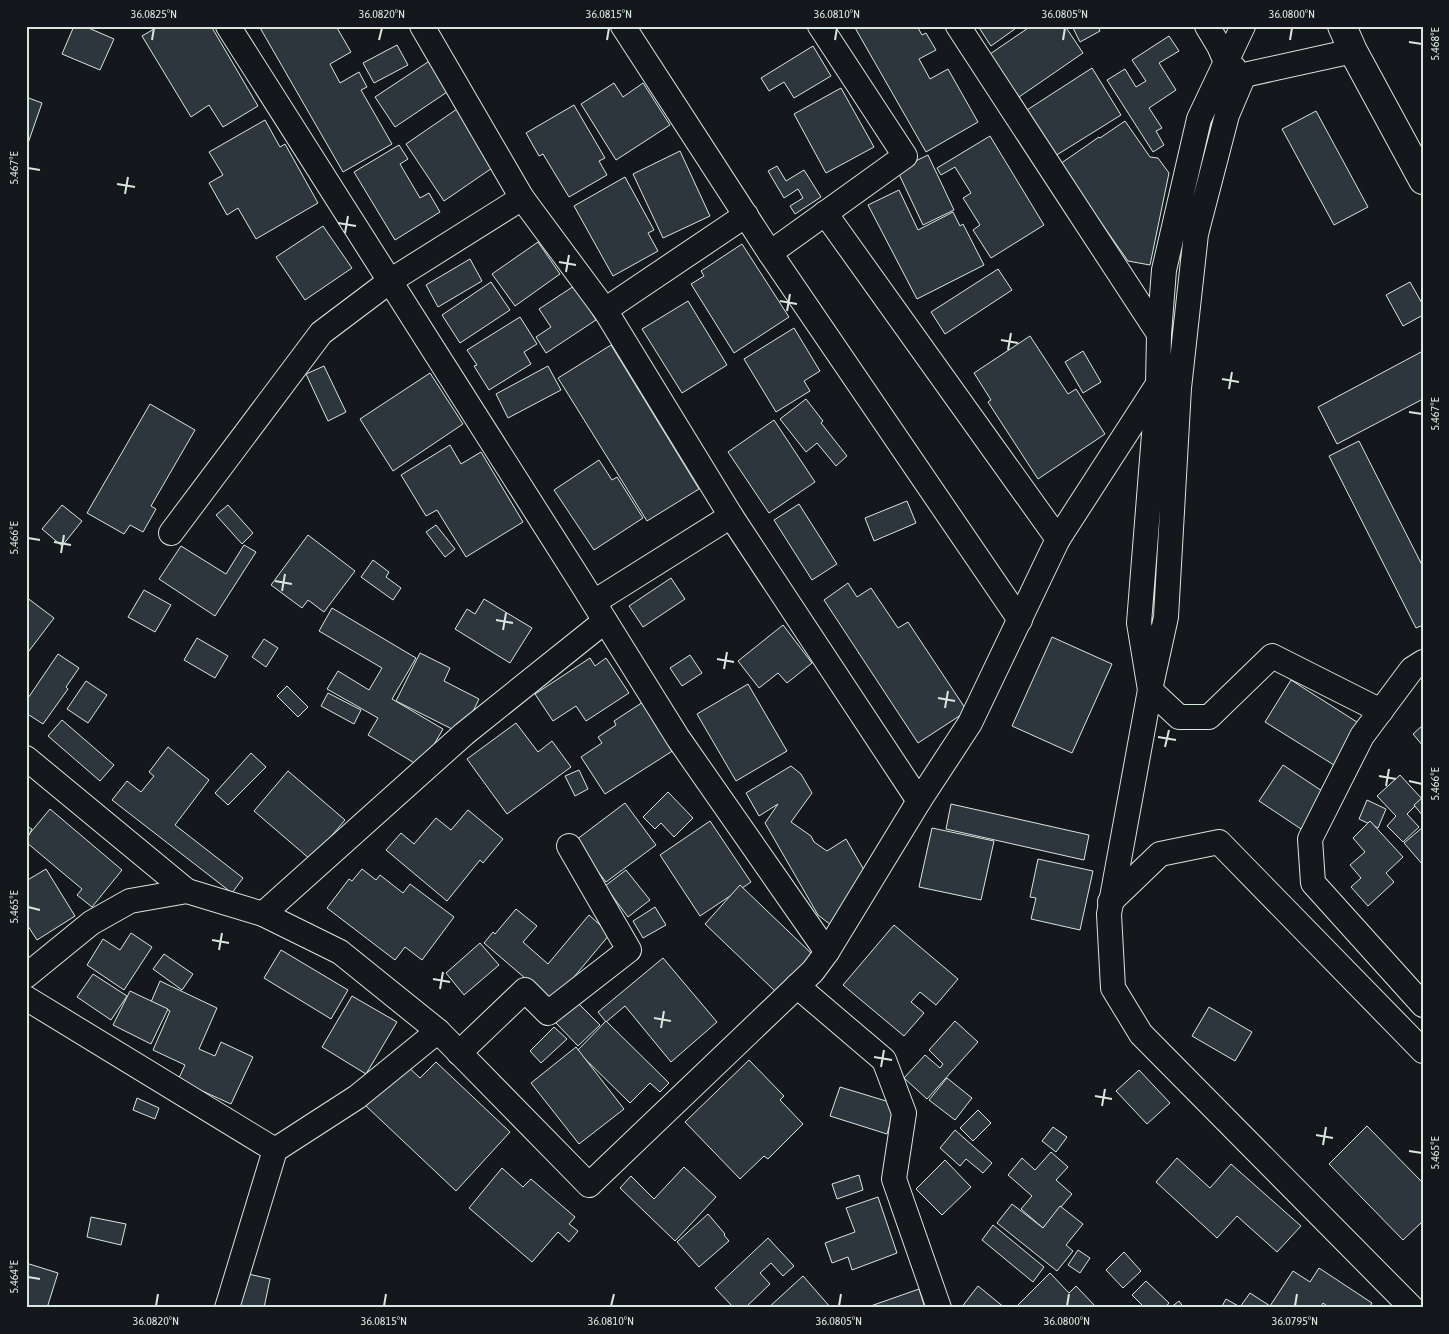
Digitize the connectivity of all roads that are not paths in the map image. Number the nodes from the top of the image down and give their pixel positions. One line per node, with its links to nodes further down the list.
1 (228, 26): 16 (street)
2 (422, 26): 12 (street)
3 (622, 26): 14 (street)
4 (820, 26): 13 (street)
5 (958, 26): 18 (street)
6 (1207, 26): 10 (street)
7 (1243, 26): 10 (street)
8 (1342, 26): 9 (main road)
9 (1353, 51): 10 (street); 11 (main road)
10 (1235, 68): 18 (street); 26 (street)
11 (1423, 180)
12 (522, 198): 16 (street); 17 (street)
13 (825, 213): 15 (street); 22 (street)
14 (746, 215): 15 (street); 17 (street)
15 (770, 253): 24 (street)
16 (390, 281): 21 (street); 23 (street)
17 (604, 310): 20 (street)
18 (1159, 334): 19 (street)
19 (1158, 384): 22 (street); 26 (street)
20 (731, 516): 23 (street); 29 (street)
21 (171, 533)
22 (1058, 539): 24 (street)
23 (599, 612): 33 (street); 34 (street)
24 (1020, 620): 29 (street)
25 (1423, 662): 27 (street)
26 (1150, 690): 27 (street); 32 (street)
27 (1381, 711): 38 (street)
28 (26, 758): 31 (street)
29 (919, 801): 34 (street)
30 (569, 846): 41 (street)
31 (187, 892): 33 (street); 35 (street)
32 (1110, 902): 40 (street); 45 (street)
33 (263, 914): 39 (street)
34 (827, 952): 36 (street)
35 (26, 976)
36 (797, 986): 41 (street); 44 (street)
37 (26, 998): 42 (street)
38 (1423, 1005)
39 (438, 1031): 41 (street); 42 (street)
40 (1423, 1051)
41 (460, 1053)
42 (275, 1150): 43 (street)
43 (227, 1308)
44 (939, 1308)
45 (1412, 1308)

